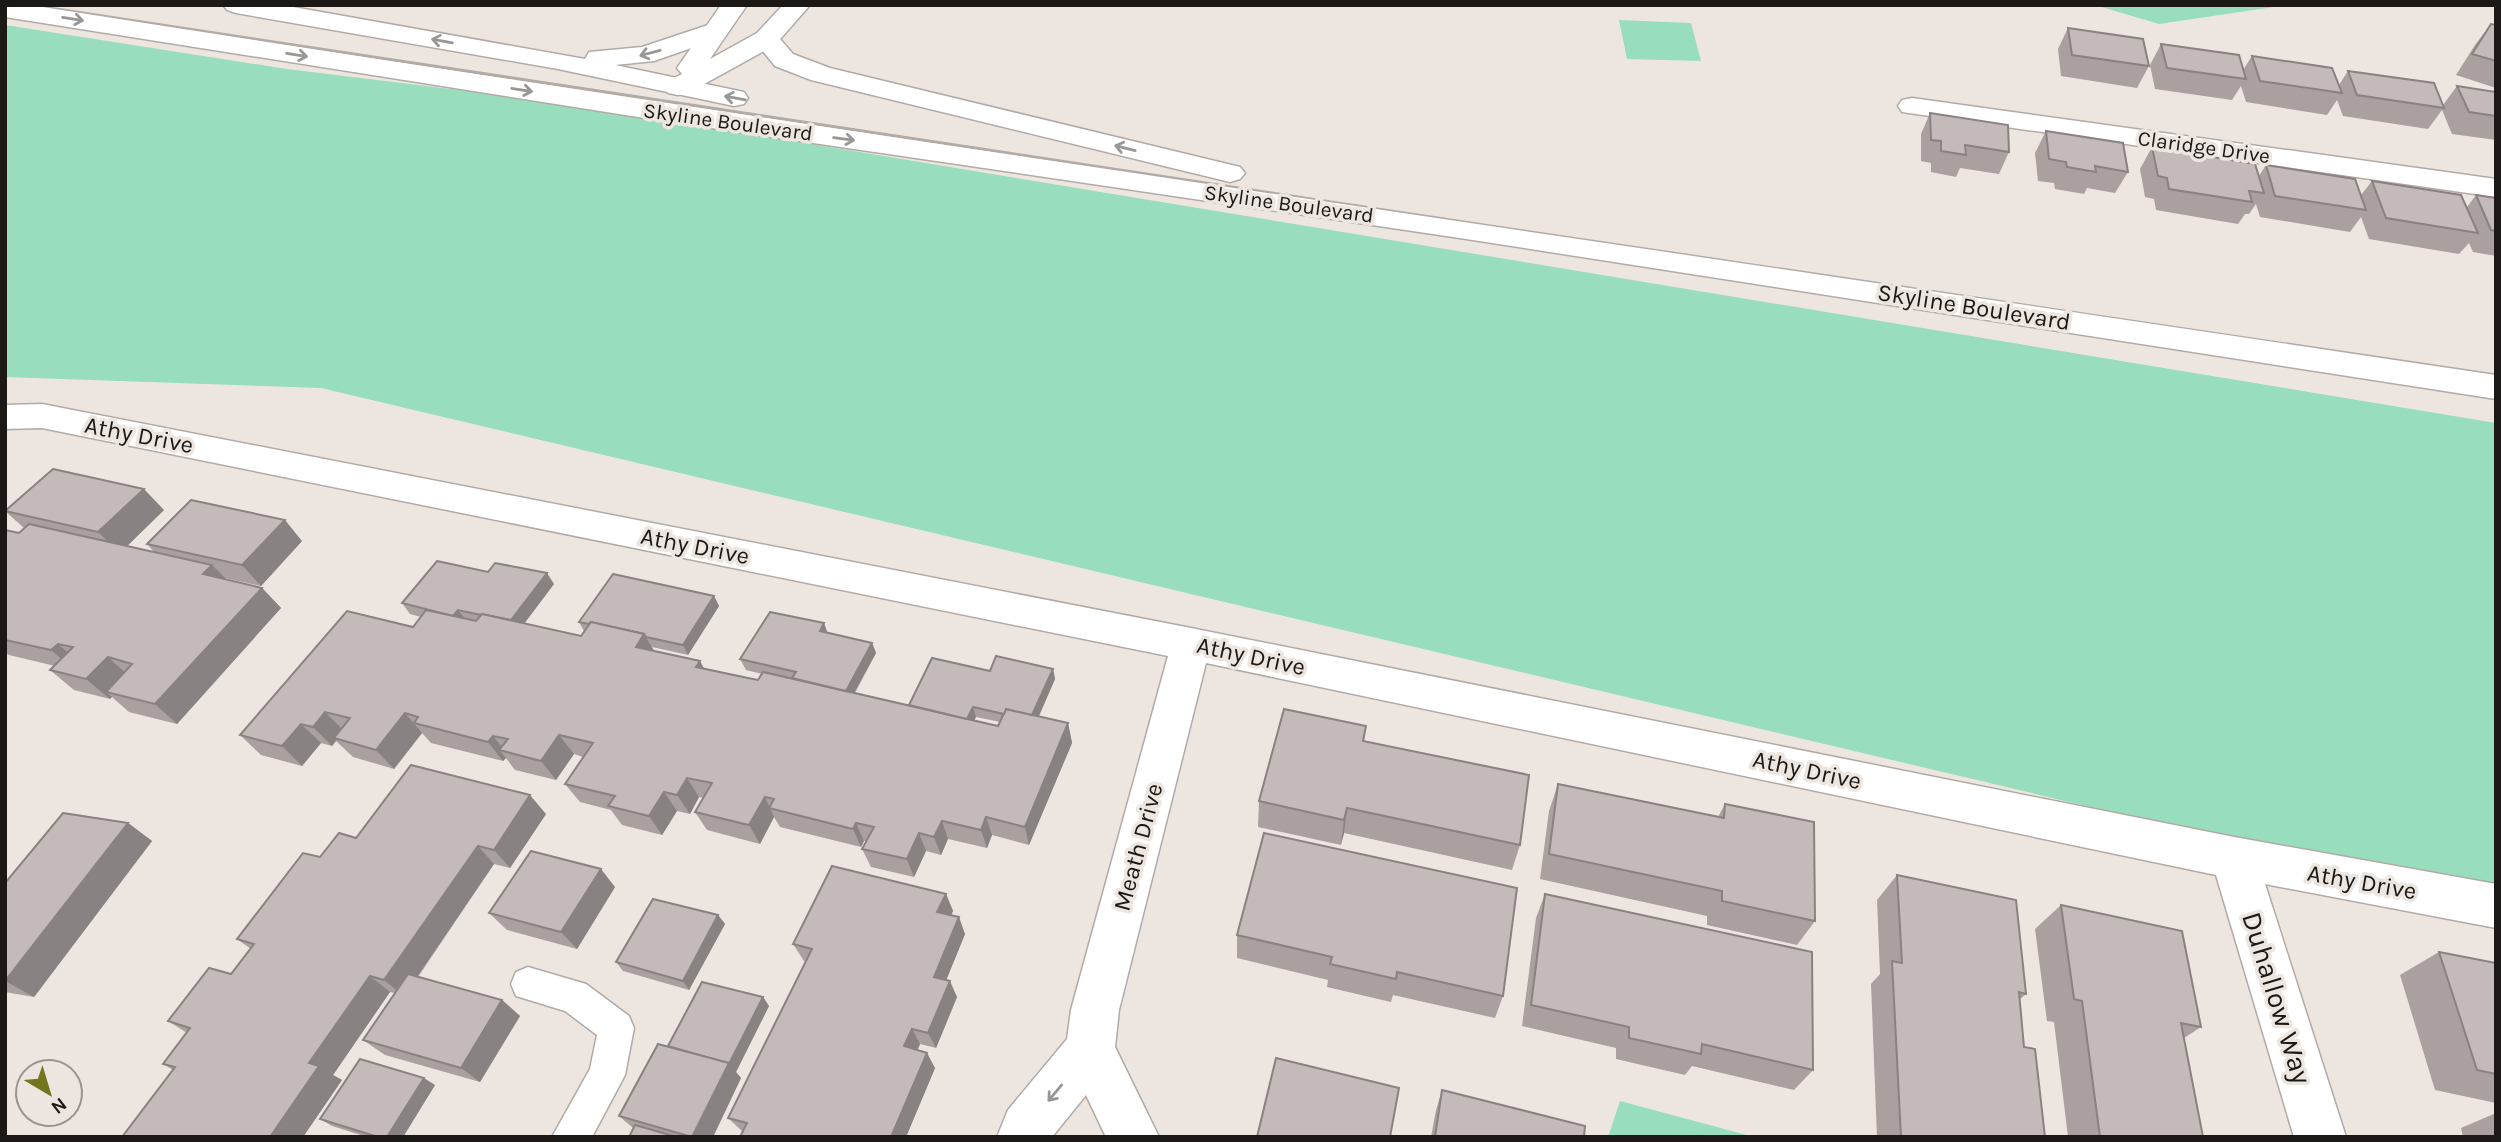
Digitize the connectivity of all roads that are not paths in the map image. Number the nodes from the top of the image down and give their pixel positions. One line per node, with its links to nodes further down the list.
1 (236, 5): 7 (main road, Skyline Boulevard, one-way to 1)
2 (734, 5): 5 (main road)
3 (797, 5): 6 (main road)
4 (5, 9): 10 (main road, Skyline Boulevard, one-way to 10)
5 (715, 31): 7 (main road, one-way to 7); 8 (main road)
6 (766, 39): 8 (main road); 12 (main road, one-way to 6)
7 (558, 61): 8 (main road, Skyline Boulevard)
8 (678, 88): 10 (main road); 12 (main road, Skyline Boulevard, one-way to 8)
9 (1912, 106): 11 (main road, Claridge Drive)
10 (657, 112): 12 (main road, Skyline Boulevard, one-way to 12)
11 (2496, 188)
12 (1453, 228): 13 (main road, Skyline Boulevard)
13 (2496, 387)
14 (5, 417): 15 (main road, Athy Drive)
15 (1191, 644): 16 (main road, Athy Drive); 19 (main road, Meath Drive)
16 (2234, 858): 17 (main road, Athy Drive); 23 (main road, Duhallow Way)
17 (2496, 906)
18 (528, 984): 20 (lane)
19 (1090, 1050): 21 (main road, one-way to 21); 22 (main road)
20 (571, 1137)
21 (1023, 1137)
22 (1133, 1137)
23 (2320, 1137)

